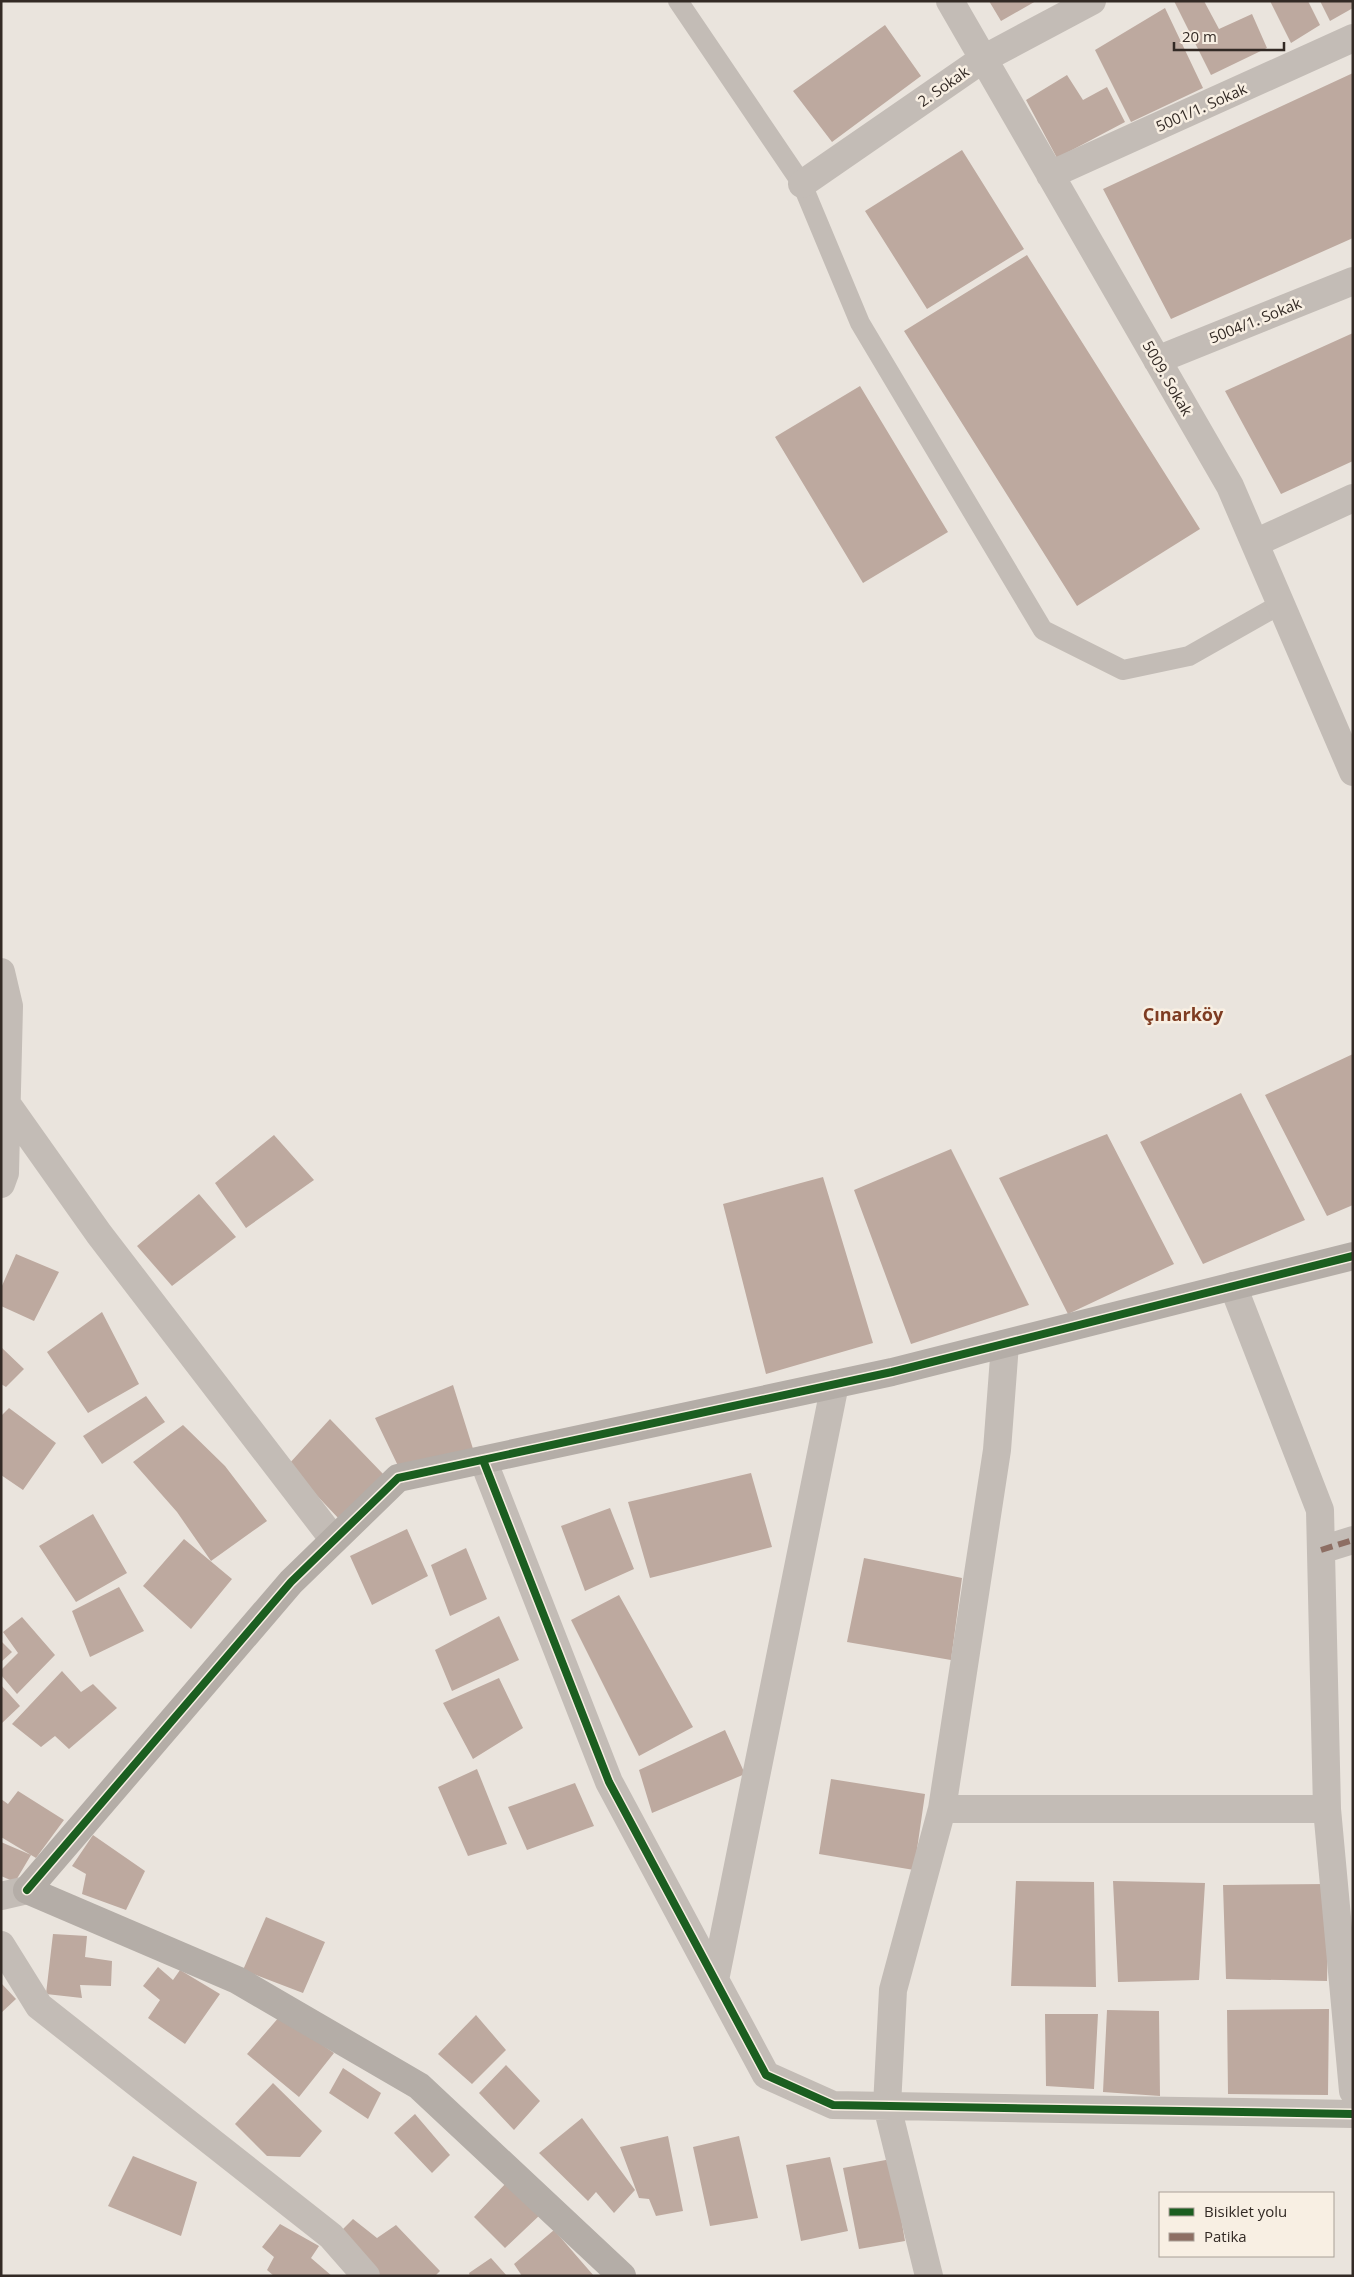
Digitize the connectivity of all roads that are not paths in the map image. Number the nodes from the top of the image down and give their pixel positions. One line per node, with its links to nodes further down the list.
1 (678, 1): 7 (lane)
2 (950, 1): 5 (street, 5009. Sokak)
3 (1092, 1): 5 (street, 2. Sokak)
4 (1353, 38): 6 (street, 5001/1. Sokak)
5 (983, 59): 6 (street, 5009. Sokak); 7 (street, 2. Sokak)
6 (1050, 175): 9 (street, 5009. Sokak)
7 (802, 184): 12 (lane)
8 (1353, 281): 9 (street, 5004/1. Sokak)
9 (1157, 360): 11 (street, 5009. Sokak)
10 (1353, 498): 11 (street)
11 (1255, 543): 12 (street, 5009. Sokak)
12 (1281, 604): 13 (street, 5009. Sokak)
13 (1353, 772)
14 (1, 972): 15 (street)
15 (4, 1103): 16 (street); 22 (street)
16 (1, 1184)
17 (1353, 1256): 18 (street)
18 (1233, 1286): 19 (street); 24 (street)
19 (1005, 1344): 20 (street); 25 (street)
20 (835, 1384): 21 (street); 29 (street)
21 (483, 1460): 22 (street); 29 (street)
22 (334, 1540): 27 (street)
23 (1353, 1540): 24 (street)
24 (1321, 1550): 26 (street)
25 (942, 1809): 26 (street); 31 (street)
26 (1327, 1809): 30 (street)
27 (14, 1893): 34 (street)
28 (1, 1945): 33 (street)
29 (715, 1980): 31 (street)
30 (1353, 2091)
31 (887, 2106): 32 (street); 35 (street)
32 (1353, 2114)
33 (366, 2276)
34 (622, 2276)
35 (929, 2276)

